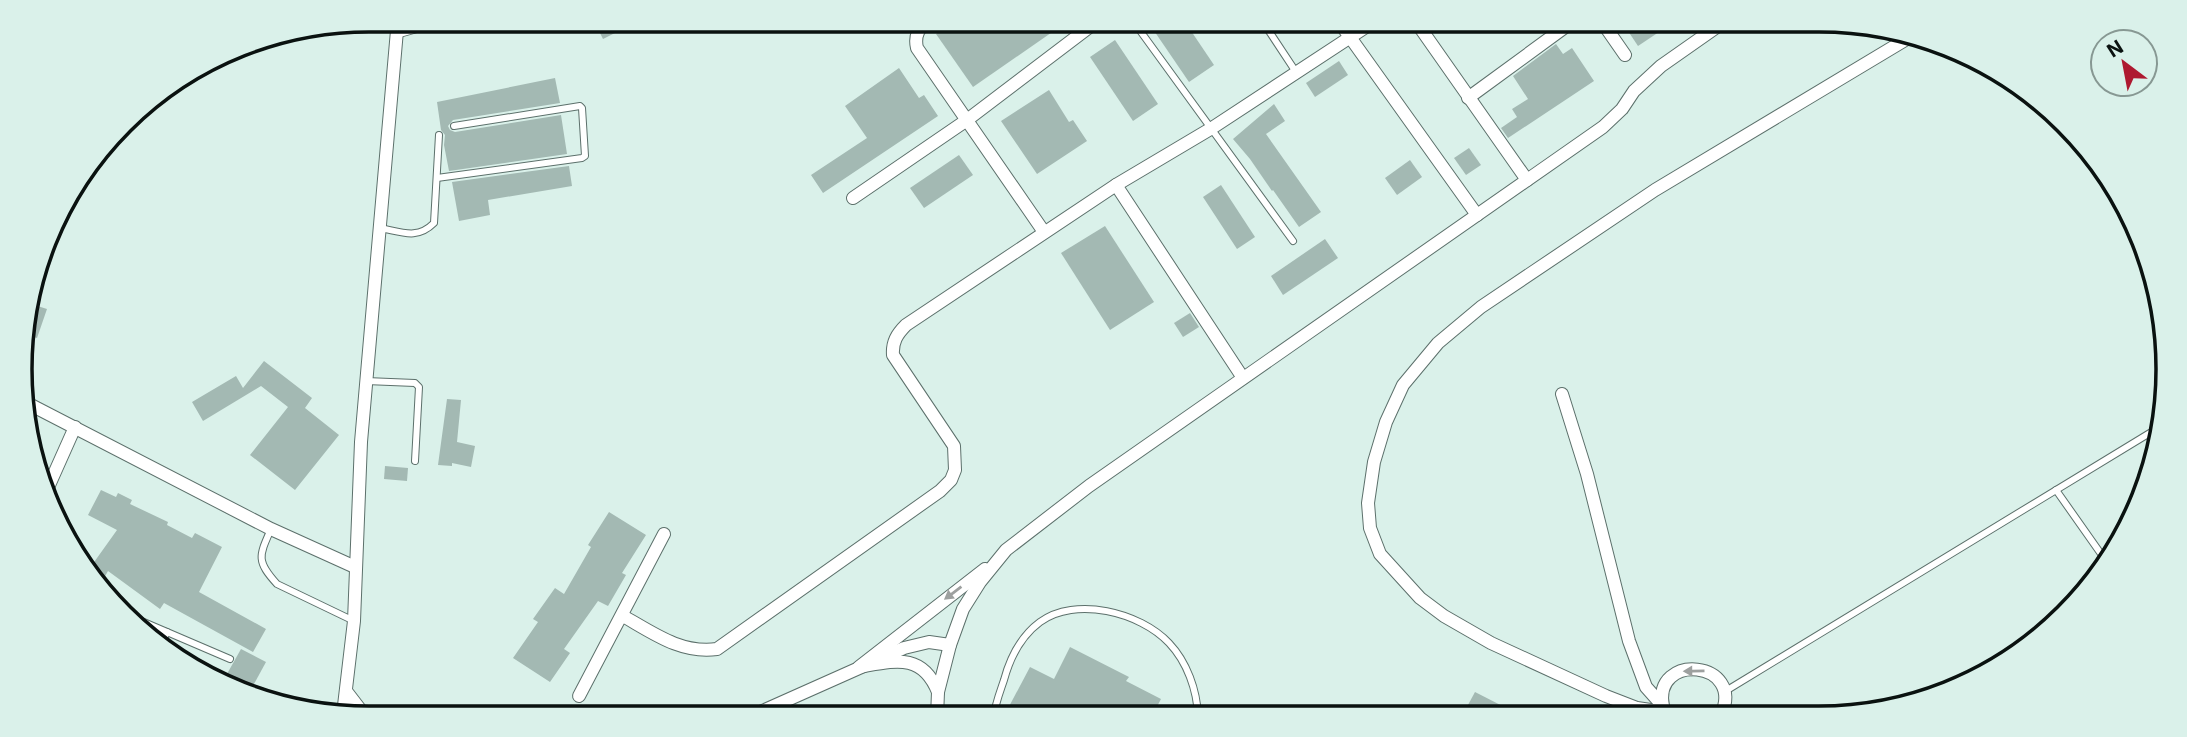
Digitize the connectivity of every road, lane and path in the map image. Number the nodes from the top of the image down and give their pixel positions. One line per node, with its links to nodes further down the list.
1 (397, 31): 13 (street)
2 (412, 31): 13 (lane)
3 (918, 31): 19 (street)
4 (1084, 31): 19 (street)
5 (1269, 31): 17 (lane)
6 (1345, 31): 14 (street)
7 (1360, 31): 14 (street)
8 (1422, 31): 18 (street)
9 (1560, 31): 18 (street)
10 (1609, 31): 16 (street)
11 (1711, 31): 24 (street)
12 (1141, 32): 21 (lane)
13 (396, 36): 28 (street)
14 (1350, 38): 17 (street); 27 (street)
15 (1902, 42): 63 (street)
16 (1626, 55)
17 (1296, 72): 21 (street)
18 (1468, 98): 24 (street)
19 (967, 120): 26 (street); 29 (street)
20 (454, 126): 23 (lane)
21 (1212, 128): 25 (street); 30 (lane)
22 (439, 135): 23 (lane)
23 (437, 178): 28 (lane)
24 (1527, 180): 27 (street)
25 (1116, 185): 29 (street); 31 (street)
26 (853, 198)
27 (1477, 215): 31 (street)
28 (380, 228): 32 (street)
29 (1044, 232): 45 (street)
30 (1293, 242)
31 (1243, 378): 42 (street)
32 (366, 381): 37 (lane); 44 (street)
33 (1562, 394): 64 (street)
34 (33, 406): 35 (street)
35 (75, 427): 38 (street); 40 (street)
36 (2149, 433): 39 (lane)
37 (415, 461)
38 (51, 481)
39 (2056, 489): 43 (lane); 55 (lane)
40 (271, 529): 44 (street); 46 (lane)
41 (664, 534): 45 (street)
42 (1006, 550): 50 (street); 52 (street, one-way to 52)
43 (2101, 553)
44 (355, 567): 46 (street)
45 (623, 616): 56 (street)
46 (354, 621): 53 (street)
47 (149, 624): 48 (lane)
48 (167, 632): 49 (lane); 51 (lane)
49 (165, 637)
50 (950, 645): 52 (street); 54 (street)
51 (230, 659)
52 (859, 667): 54 (street); 59 (street)
53 (346, 691): 57 (street); 58 (street)
54 (938, 692): 60 (street)
55 (1724, 692): 65 (street, one-way to 65); 66 (street)
56 (579, 696)
57 (344, 705)
58 (357, 706)
59 (773, 706)
60 (937, 706)
61 (997, 706): 62 (lane)
62 (1197, 706)
63 (1632, 706)
64 (1661, 706)
65 (1664, 706)
66 (1724, 706)

